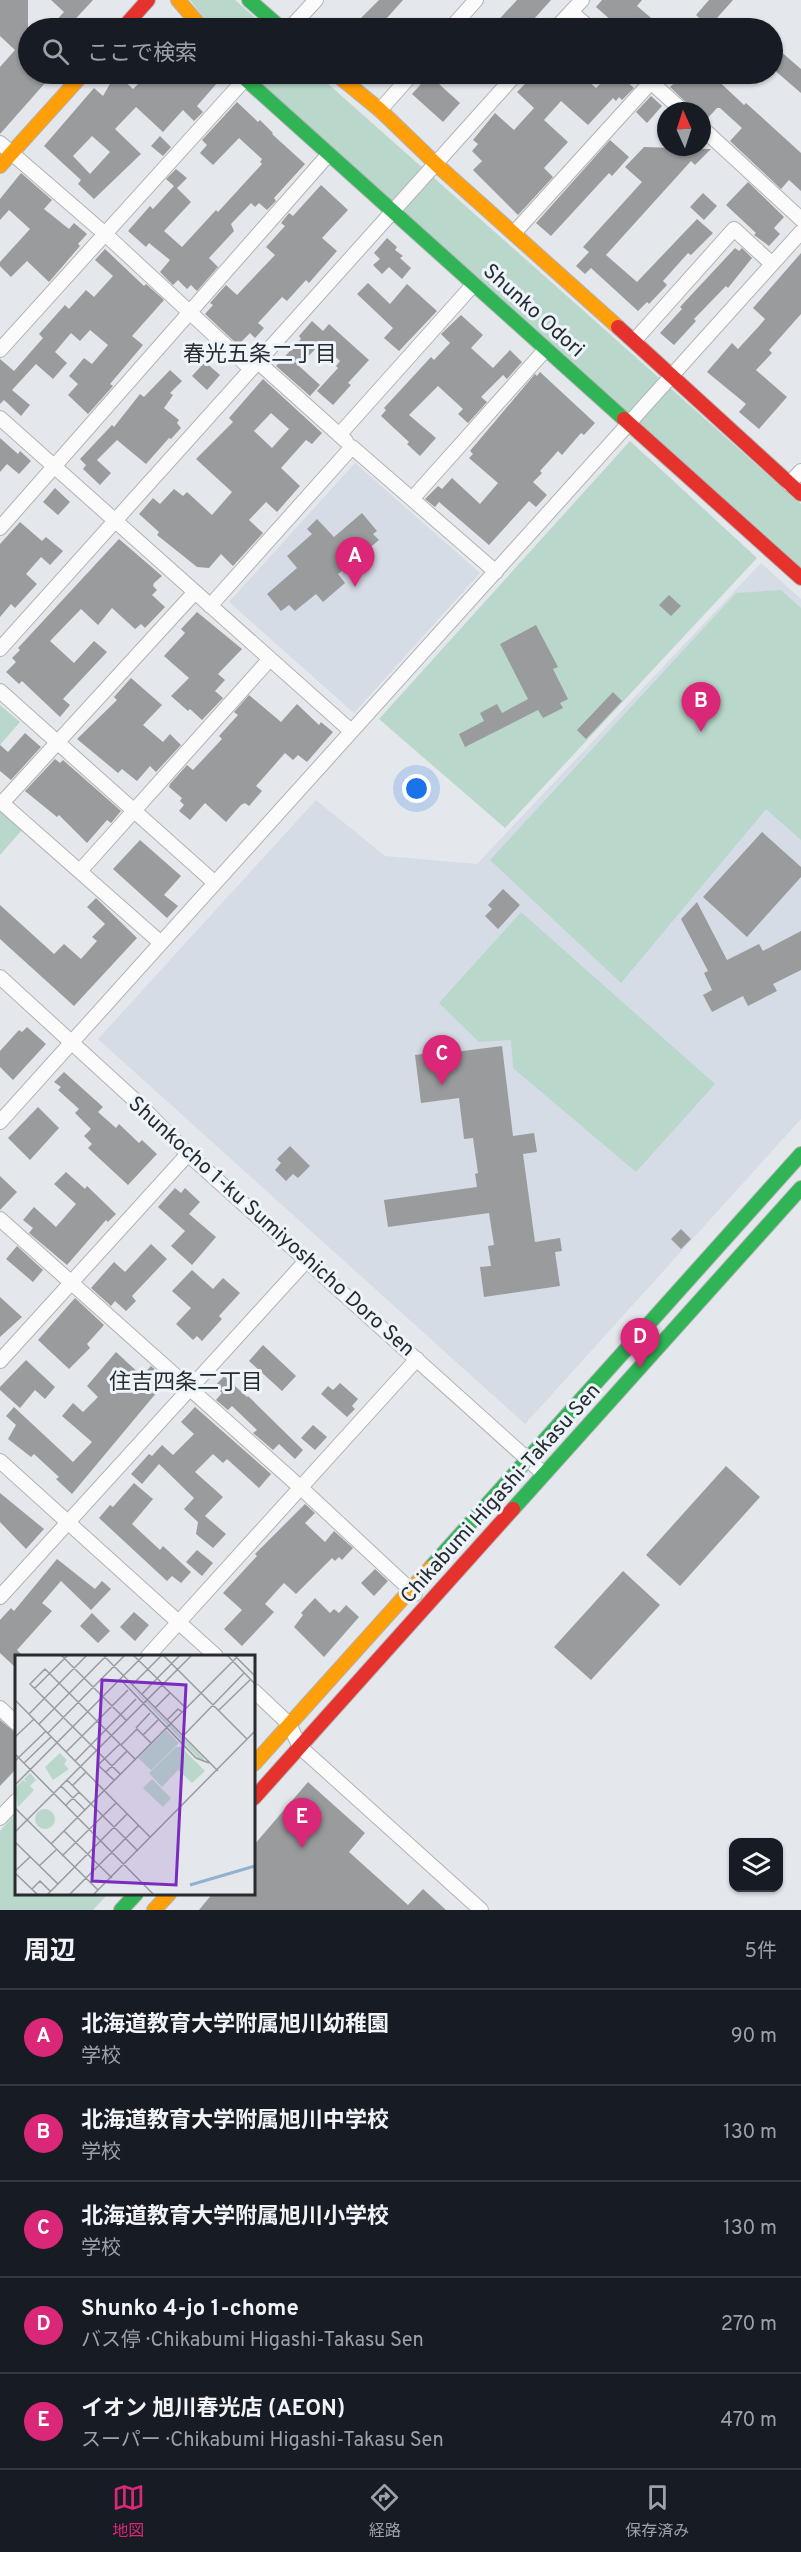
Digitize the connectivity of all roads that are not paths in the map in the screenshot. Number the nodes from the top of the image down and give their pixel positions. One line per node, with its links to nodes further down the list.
1 (148, 0): 7 (main road)
2 (178, 0): 8 (main road)
3 (249, 0): 9 (main road)
4 (316, 0): 10 (street)
5 (476, 0): 11 (street)
6 (573, 5): 12 (street); 13 (street)
7 (132, 18)
8 (193, 18)
9 (270, 18)
10 (299, 18)
11 (460, 18)
12 (563, 18)
13 (583, 18)
14 (74, 84): 26 (main road)
15 (236, 84): 33 (street)
16 (252, 84): 27 (main road, Shunko Odori)
17 (348, 84): 23 (main road, Shunko Odori)
18 (403, 84): 23 (street)
19 (507, 84): 28 (street)
20 (641, 84): 34 (street)
21 (653, 84): 22 (street)
22 (673, 102)
23 (380, 110): 28 (main road, Shunko Odori)
24 (711, 136): 31 (street)
25 (0, 142): 26 (street)
26 (12, 153): 29 (main road); 33 (street)
27 (328, 155): 30 (main road, Shunko Odori); 37 (street)
28 (436, 164): 30 (street); 34 (main road, Shunko Odori)
29 (0, 166)
30 (393, 212): 36 (main road, Shunko Odori); 41 (street)
31 (801, 219)
32 (801, 232): 35 (street)
33 (104, 233): 37 (street); 40 (street)
34 (514, 233): 38 (main road, Shunko Odori)
35 (771, 263): 38 (street); 42 (street)
36 (474, 285): 39 (main road, Shunko Odori); 45 (street)
37 (190, 311): 41 (street); 47 (street)
38 (634, 341): 42 (main road, Shunko Odori)
39 (546, 349): 44 (main road, Shunko Odori); 51 (street)
40 (0, 350)
41 (255, 366): 45 (street); 52 (street)
42 (672, 375): 44 (street); 49 (main road, Shunko Odori)
43 (0, 418): 47 (street)
44 (629, 424): 54 (street); 55 (main road, Shunko Odori)
45 (339, 435): 46 (street)
46 (352, 447): 51 (street); 57 (street)
47 (54, 467): 52 (street); 53 (street)
48 (801, 471): 49 (street)
49 (789, 484): 50 (main road, Shunko Odori)
50 (801, 494)
51 (412, 499): 54 (street)
52 (115, 521): 56 (street); 58 (street)
53 (0, 528)
54 (496, 572): 61 (street)
55 (801, 578)
56 (195, 592): 57 (street); 62 (street)
57 (210, 606): 59 (street)
58 (0, 649)
59 (269, 660): 61 (street); 63 (street)
60 (0, 691): 62 (street)
61 (351, 731): 65 (street)
62 (58, 743): 63 (street); 64 (street)
63 (134, 810): 64 (street); 65 (street)
64 (80, 871): 66 (street)
65 (215, 883): 66 (street)
66 (160, 943): 68 (street)
67 (0, 977): 68 (street, Shunkocho 1-ku Sumiyoshicho Doro Sen)
68 (71, 1042): 69 (street); 70 (street, Shunkocho 1-ku Sumiyoshicho Doro Sen)
69 (0, 1122)
70 (188, 1154): 74 (street, Shunkocho 1-ku Sumiyoshicho Doro Sen); 75 (street)
71 (801, 1154): 79 (main road, Chikabumi Higashi-Takasu Sen)
72 (801, 1188): 81 (main road, Chikabumi Higashi-Takasu Sen)
73 (0, 1219): 75 (street)
74 (306, 1262): 76 (street, Shunkocho 1-ku Sumiyoshicho Doro Sen); 78 (street)
75 (71, 1282): 77 (street); 78 (street)
76 (417, 1359): 79 (street, Shunkocho 1-ku Sumiyoshicho Doro Sen); 82 (street)
77 (0, 1361)
78 (188, 1389): 82 (street); 83 (street)
79 (527, 1459): 81 (street, Shunkocho 1-ku Sumiyoshicho Doro Sen); 84 (main road, Chikabumi Higashi-Takasu Sen)
80 (0, 1461): 83 (street)
81 (544, 1474): 86 (main road, Chikabumi Higashi-Takasu Sen)
82 (300, 1487): 84 (street); 87 (street)
83 (67, 1522): 85 (street); 87 (street)
84 (410, 1590): 86 (street); 93 (main road, Chikabumi Higashi-Takasu Sen)
85 (0, 1597)
86 (428, 1605): 94 (main road, Chikabumi Higashi-Takasu Sen)
87 (179, 1623): 88 (street); 89 (street)
88 (149, 1655)
89 (215, 1655)
90 (255, 1692): 93 (street)
91 (0, 1708): 92 (street)
92 (15, 1722)
93 (289, 1724): 94 (street); 95 (main road, Chikabumi Higashi-Takasu Sen)
94 (300, 1747): 96 (main road, Chikabumi Higashi-Takasu Sen); 103 (street)
95 (255, 1763)
96 (255, 1797)
97 (15, 1802): 98 (street)
98 (0, 1818)
99 (134, 1895): 101 (main road)
100 (167, 1895): 102 (main road)
101 (122, 1910)
102 (154, 1910)
103 (481, 1910)

